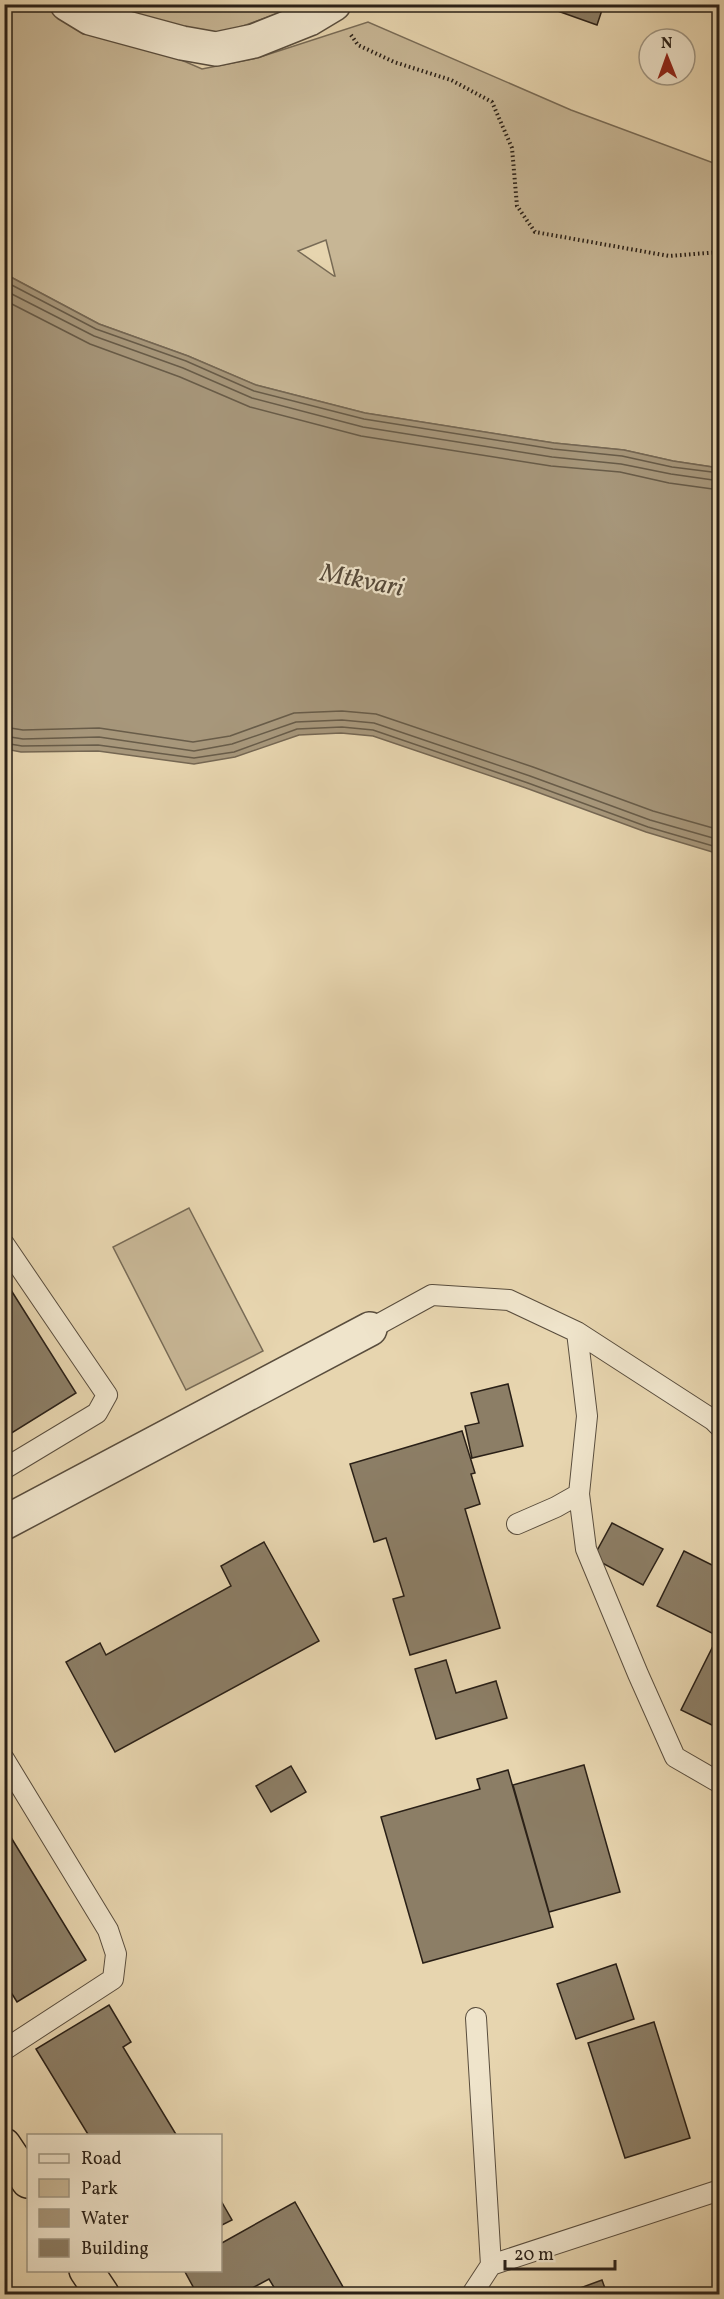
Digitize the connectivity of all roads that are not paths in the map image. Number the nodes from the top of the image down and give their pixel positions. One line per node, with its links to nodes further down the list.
1 (67, 4): 2 (street)
2 (341, 17)
3 (4, 1244): 7 (lane)
4 (370, 1329): 5 (lane); 9 (street)
5 (577, 1332): 6 (lane); 8 (lane)
6 (720, 1427)
7 (4, 1469)
8 (579, 1494): 10 (lane); 12 (lane)
9 (4, 1523)
10 (517, 1524)
11 (4, 1759): 14 (lane)
12 (720, 1783)
13 (476, 2018): 18 (lane)
14 (4, 2050)
15 (4, 2145): 16 (highway)
16 (27, 2180)
17 (720, 2190): 18 (lane)
18 (491, 2265): 21 (lane)
19 (87, 2272): 20 (highway)
20 (102, 2295)
21 (472, 2295)

